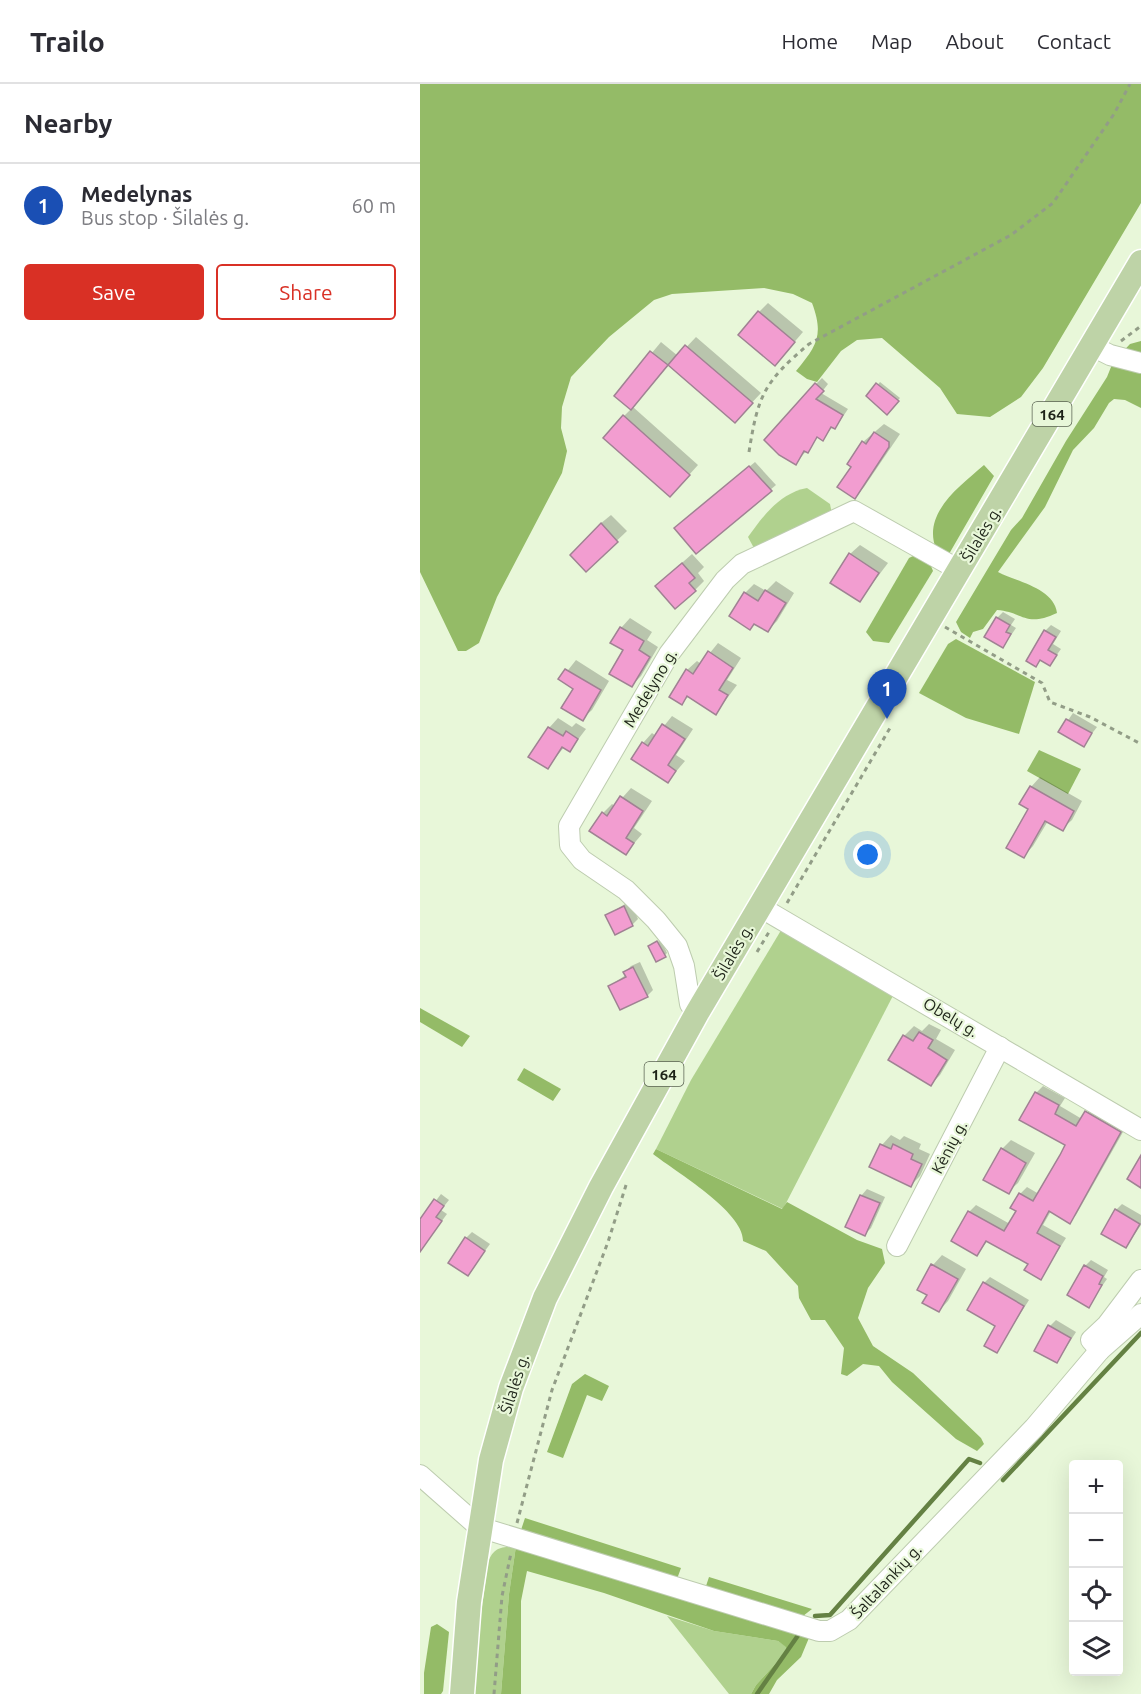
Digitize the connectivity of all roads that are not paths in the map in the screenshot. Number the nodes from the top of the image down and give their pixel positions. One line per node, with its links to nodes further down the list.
1 (1141, 262): 2 (main road, Šilalės g. / 164)
2 (1101, 350): 3 (street); 4 (main road, Šilalės g. / 164)
3 (1141, 363)
4 (959, 570): 5 (main road, Šilalės g. / 164); 6 (street, Medelyno g.)
5 (769, 912): 6 (main road, Šilalės g. / 164); 7 (street, Obelų g.)
6 (697, 1013): 14 (main road, Šilalės g. / 164)
7 (1000, 1047): 8 (street, Obelų g.); 9 (street, Kėnių g.)
8 (1141, 1130)
9 (897, 1246)
10 (1141, 1280): 12 (street)
11 (1141, 1314): 12 (street, Šaltalankių g.)
12 (1100, 1350): 14 (street, Šaltalankių g.)
13 (420, 1475): 14 (street)
14 (479, 1527): 15 (main road, Šilalės g. / 164)
15 (462, 1694)

